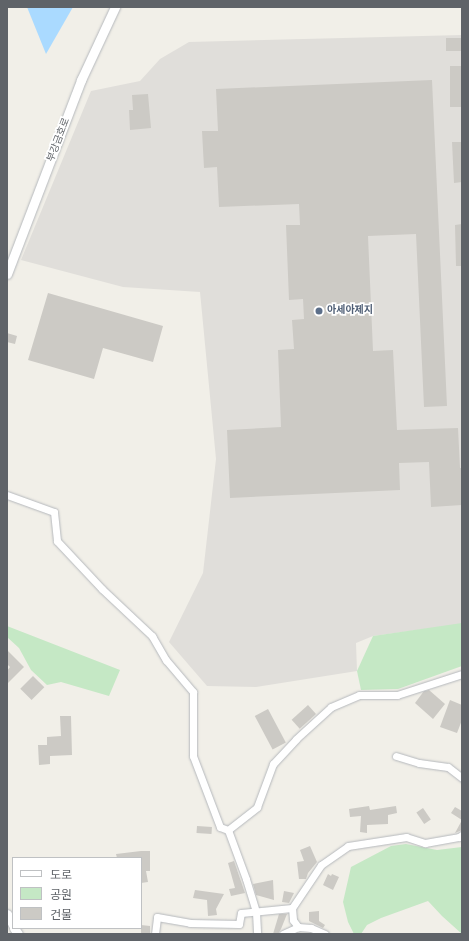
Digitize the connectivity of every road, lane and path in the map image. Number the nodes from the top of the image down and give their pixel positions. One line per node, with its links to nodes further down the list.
1 (115, 7): 2 (street, 부강금호로)
2 (7, 274)
3 (7, 495): 7 (street)
4 (462, 674): 7 (street)
5 (396, 756): 6 (street)
6 (462, 778)
7 (228, 830): 10 (street)
8 (462, 835): 9 (street)
9 (292, 908): 10 (street); 13 (street)
10 (256, 912): 14 (street); 15 (street)
11 (7, 914): 12 (street)
12 (12, 923)
13 (298, 927): 16 (street); 17 (street)
14 (155, 934)
15 (257, 934)
16 (283, 934)
17 (325, 934)

